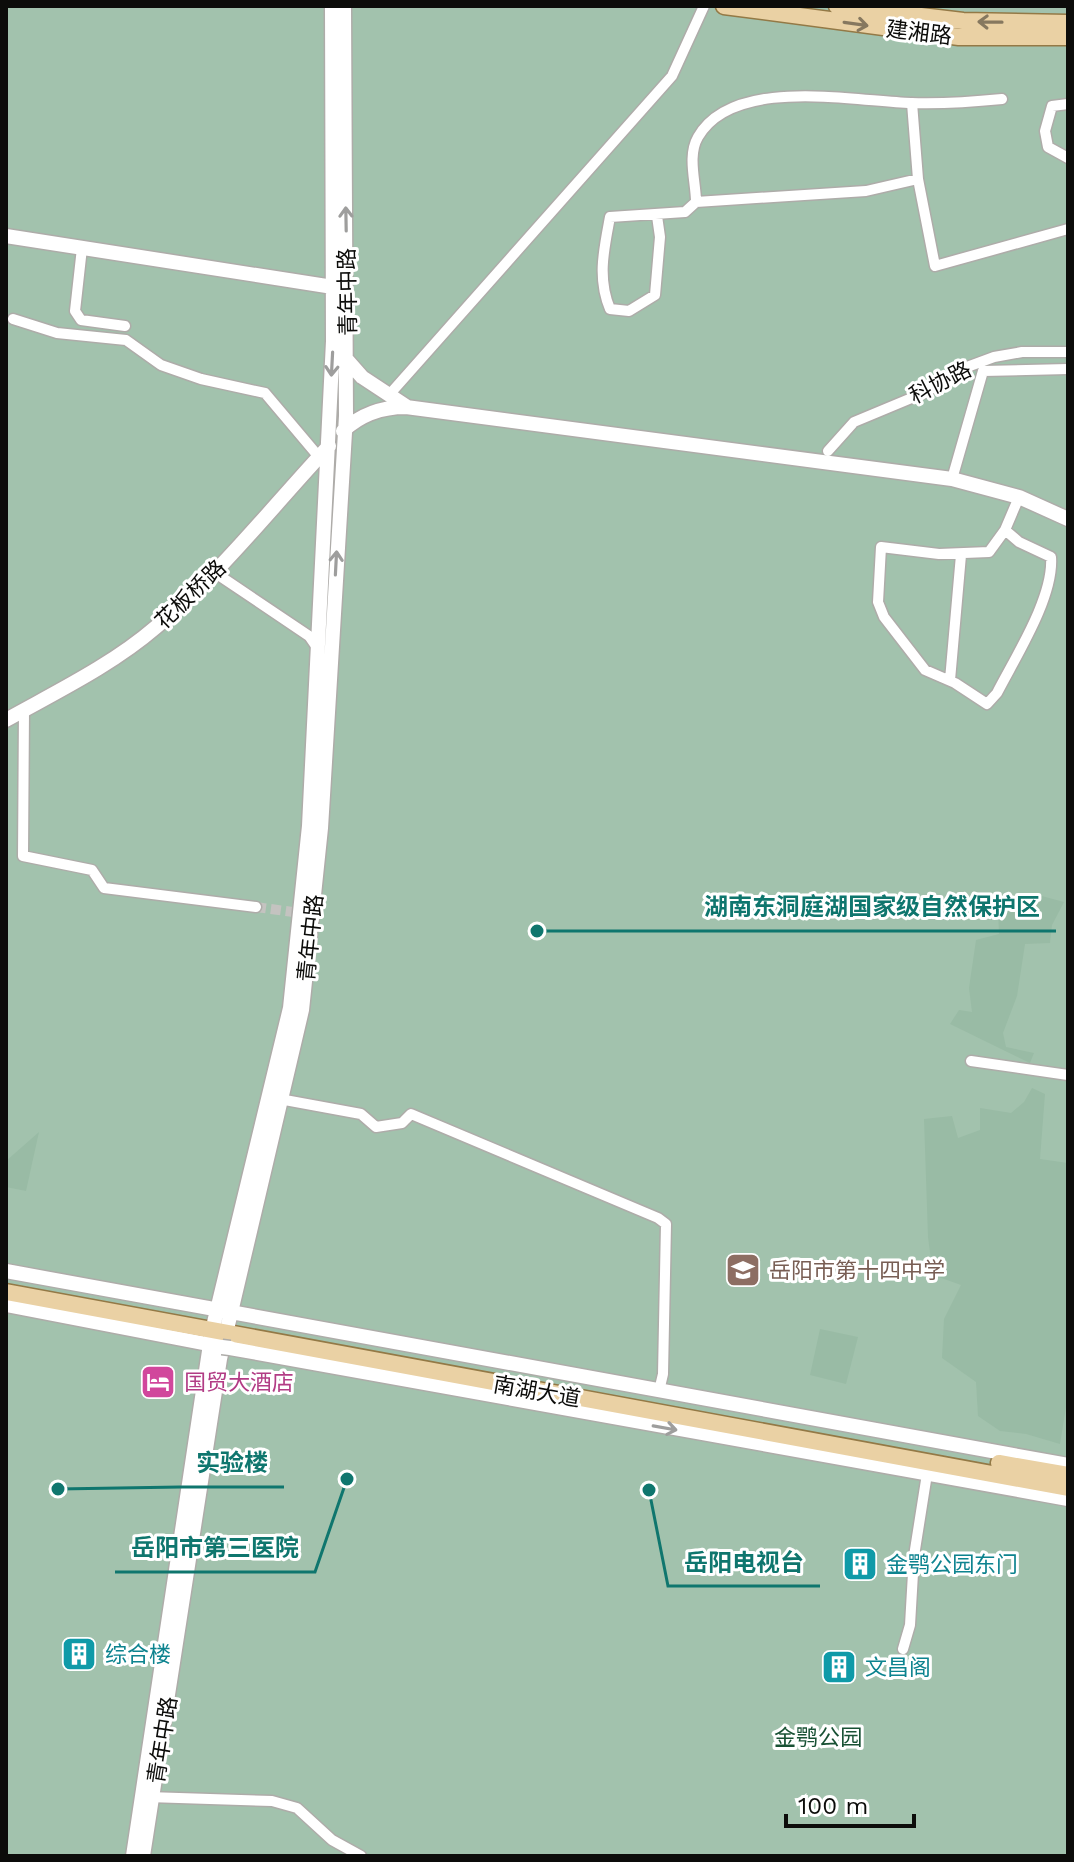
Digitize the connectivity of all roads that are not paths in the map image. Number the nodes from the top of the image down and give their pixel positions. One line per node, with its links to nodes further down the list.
1 (704, 6): 23 (street)
2 (724, 6): 6 (main road, 建湘路, one-way to 6)
3 (837, 6): 5 (main road, 建湘路, one-way to 3)
4 (335, 7): 17 (main road, 青年中路); 21 (main road, 青年中路, one-way to 4)
5 (1068, 23)
6 (1068, 37)
7 (1002, 99): 8 (street)
8 (912, 103): 11 (street); 12 (street)
9 (1068, 104): 10 (street)
10 (1068, 158)
11 (918, 179): 12 (street); 14 (street)
12 (696, 202): 13 (street)
13 (657, 216): 13 (street)
14 (1068, 229)
15 (6, 236): 16 (main road)
16 (82, 248): 17 (main road); 19 (street)
17 (333, 287): 27 (main road, 青年中路, one-way to 27)
18 (13, 319): 27 (street)
19 (125, 326)
20 (1068, 352): 26 (street, 科协路)
21 (347, 360): 23 (main road); 25 (main road, 青年中路)
22 (1068, 369): 28 (street)
23 (389, 395): 24 (main road)
24 (406, 407): 25 (main road, 花板桥路); 28 (main road)
25 (344, 430): 27 (main road, 花板桥路); 41 (main road, 青年中路, one-way to 25)
26 (828, 451)
27 (323, 453): 33 (main road, 花板桥路); 34 (main road, 青年中路)
28 (952, 479): 29 (main road)
29 (1019, 497): 30 (main road); 31 (street)
30 (1068, 519)
31 (1005, 530): 32 (street); 35 (street)
32 (961, 555): 35 (street); 35 (street)
33 (214, 572): 34 (street); 36 (main road, 花板桥路)
34 (319, 650): 41 (main road, 青年中路)
35 (950, 680)
36 (24, 710): 37 (main road, 花板桥路); 38 (street)
37 (6, 720)
38 (256, 907)
39 (971, 1061): 40 (street)
40 (1068, 1075)
41 (274, 1098): 46 (main road, 青年中路); 47 (street)
42 (6, 1271): 46 (main road)
43 (6, 1283): 46 (main road, 南湖大道)
44 (6, 1292): 46 (main road, 南湖大道)
45 (6, 1305): 46 (main road)
46 (221, 1330): 47 (main road); 49 (main road, one-way to 49); 50 (main road, 南湖大道); 51 (main road, 南湖大道); 54 (main road, 青年中路)
47 (659, 1391): 48 (main road)
48 (1068, 1465)
49 (927, 1474): 52 (main road); 53 (street)
50 (1068, 1475)
51 (1068, 1488)
52 (1068, 1499)
53 (903, 1649)
54 (147, 1797): 55 (main road, 青年中路); 56 (main road, 青年中路); 57 (street)
55 (133, 1856)
56 (143, 1856)
57 (361, 1856)

